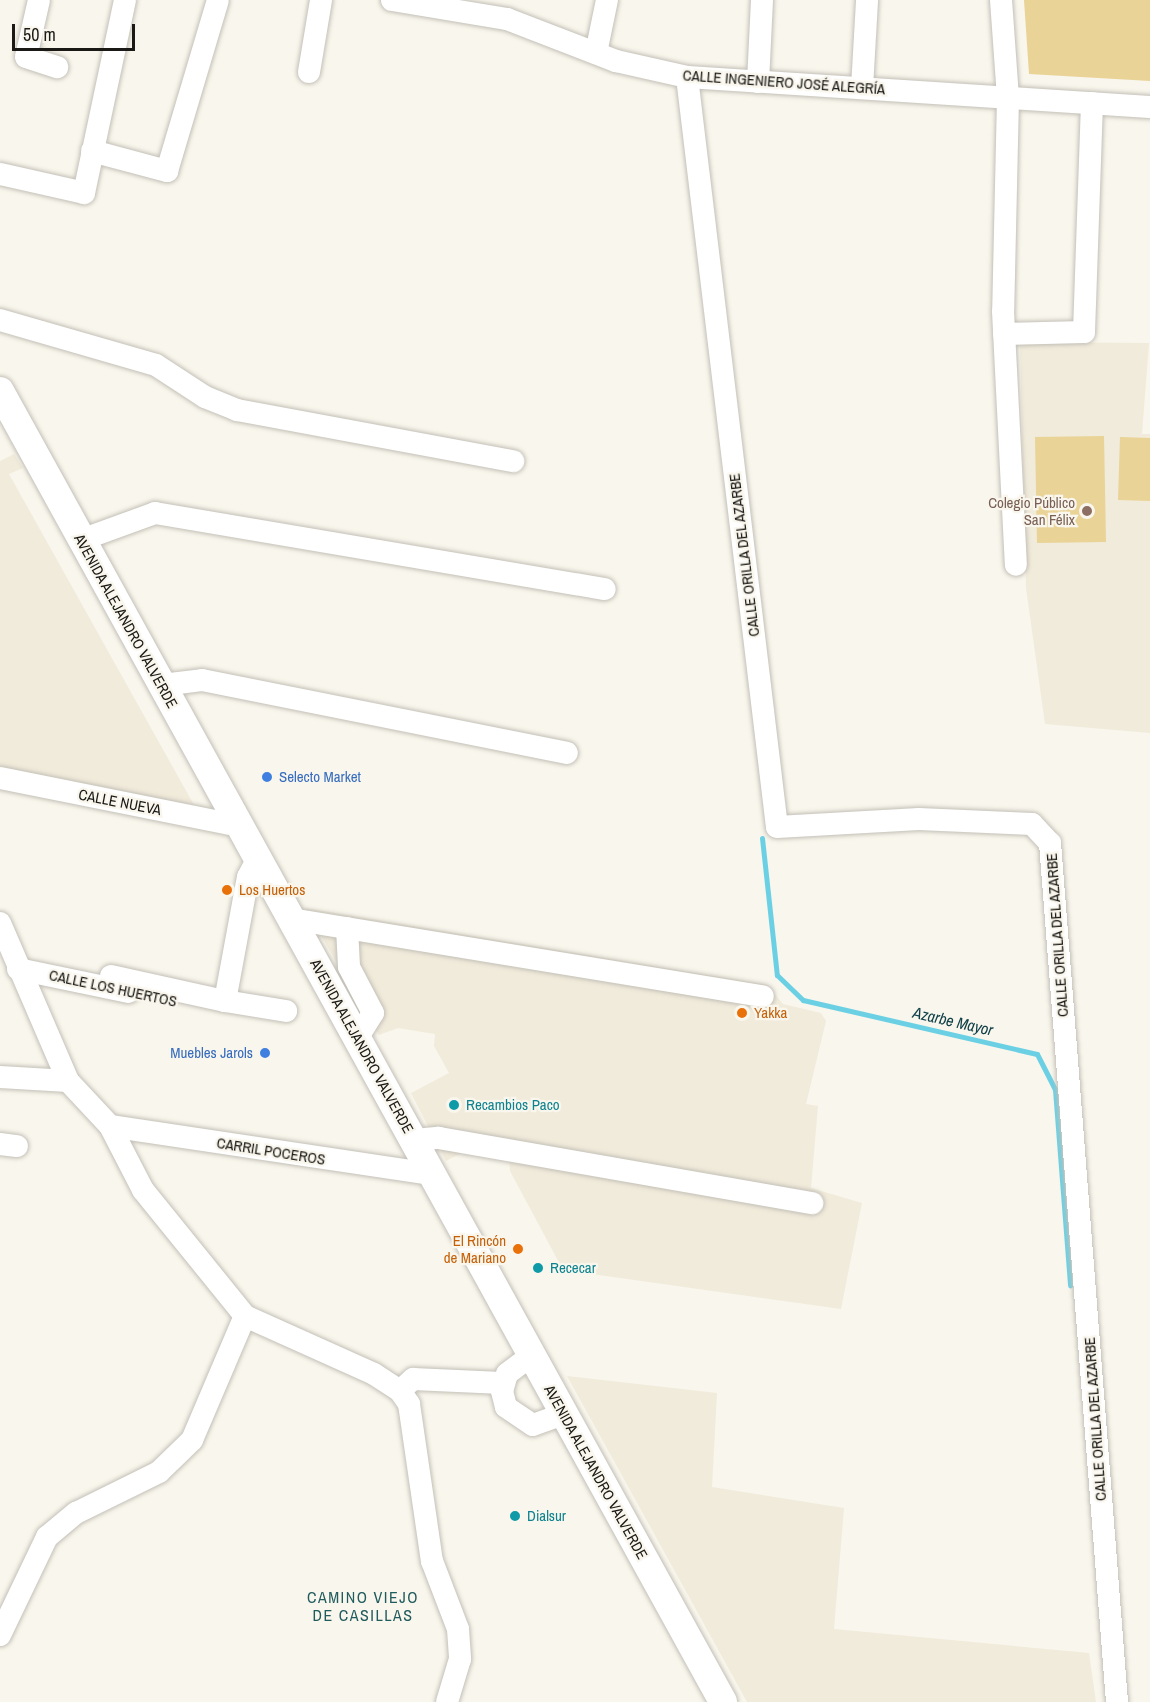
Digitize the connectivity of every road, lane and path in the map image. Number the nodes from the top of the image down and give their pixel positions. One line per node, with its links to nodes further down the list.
1 (39, 0): 11 (street)
2 (125, 0): 19 (street)
3 (218, 0): 19 (street)
4 (321, 0): 12 (street)
5 (392, 0): 10 (street, CALLE INGENIERO JOSÉ ALEGRÍA)
6 (607, 0): 10 (street)
7 (762, 0): 14 (street)
8 (867, 0): 15 (street)
9 (1001, 0): 16 (street)
10 (596, 53): 13 (street, CALLE INGENIERO JOSÉ ALEGRÍA)
11 (57, 67)
12 (309, 72)
13 (687, 77): 14 (street, CALLE INGENIERO JOSÉ ALEGRÍA); 56 (street, CALLE ORILLA DEL AZARBE)
14 (758, 82): 15 (street, CALLE INGENIERO JOSÉ ALEGRÍA)
15 (862, 88): 16 (street, CALLE INGENIERO JOSÉ ALEGRÍA)
16 (1008, 98): 17 (street, CALLE INGENIERO JOSÉ ALEGRÍA); 22 (street)
17 (1092, 103): 18 (street, CALLE INGENIERO JOSÉ ALEGRÍA); 22 (street)
18 (1150, 107)
19 (93, 151): 20 (street)
20 (0, 174)
21 (0, 320): 24 (street)
22 (1004, 334): 26 (street)
23 (0, 391): 25 (main road, AVENIDA ALEJANDRO VALVERDE)
24 (513, 461)
25 (81, 540): 27 (street); 28 (main road, AVENIDA ALEJANDRO VALVERDE)
26 (1016, 565)
27 (605, 590)
28 (162, 685): 29 (street); 31 (main road, AVENIDA ALEJANDRO VALVERDE)
29 (567, 753)
30 (0, 778): 31 (street, CALLE NUEVA)
31 (240, 826): 32 (main road, AVENIDA ALEJANDRO VALVERDE)
32 (258, 858): 33 (main road, AVENIDA ALEJANDRO VALVERDE); 39 (street)
33 (291, 919): 35 (street); 41 (main road, AVENIDA ALEJANDRO VALVERDE)
34 (0, 923): 36 (street)
35 (347, 928): 38 (street); 41 (street)
36 (18, 969): 39 (street, CALLE LOS HUERTOS); 43 (street)
37 (111, 976): 39 (street, CALLE LOS HUERTOS)
38 (763, 996)
39 (216, 1004): 40 (street, CALLE LOS HUERTOS)
40 (286, 1011)
41 (358, 1037): 45 (main road, AVENIDA ALEJANDRO VALVERDE)
42 (0, 1077): 43 (street)
43 (68, 1081): 44 (street)
44 (110, 1126): 46 (street, CARRIL POCEROS); 48 (street)
45 (414, 1140): 46 (main road, AVENIDA ALEJANDRO VALVERDE); 47 (street)
46 (433, 1174): 49 (main road, AVENIDA ALEJANDRO VALVERDE)
47 (812, 1203)
48 (245, 1316): 51 (street); 53 (street)
49 (532, 1355): 50 (street); 52 (main road, AVENIDA ALEJANDRO VALVERDE)
50 (502, 1383): 51 (street); 52 (street)
51 (400, 1390): 54 (street)
52 (564, 1414): 55 (main road, AVENIDA ALEJANDRO VALVERDE)
53 (0, 1635)
54 (447, 1702)
55 (723, 1702)
56 (1117, 1702)

